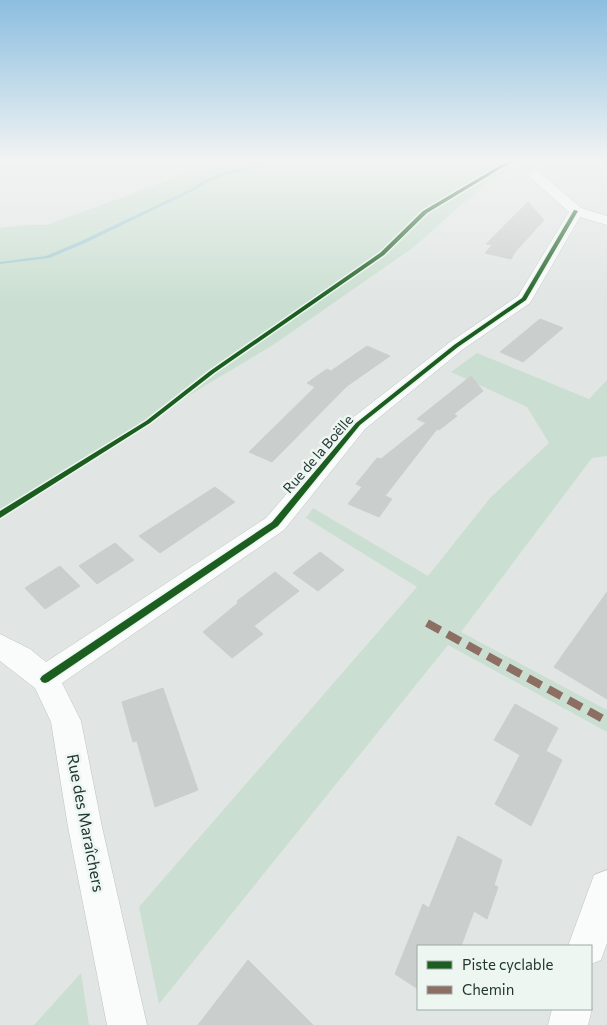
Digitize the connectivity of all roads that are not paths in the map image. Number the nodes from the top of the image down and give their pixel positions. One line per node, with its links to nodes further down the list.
1 (573, 208): 2 (street)
2 (576, 210): 3 (street); 5 (street, Rue de la Boëlle)
3 (607, 220)
4 (0, 646): 5 (street, Rue des Maraîchers)
5 (45, 679): 9 (street, Rue des Maraîchers)
6 (607, 888): 7 (street)
7 (587, 945)
8 (572, 1010): 10 (street)
9 (127, 1025)
10 (568, 1025)

